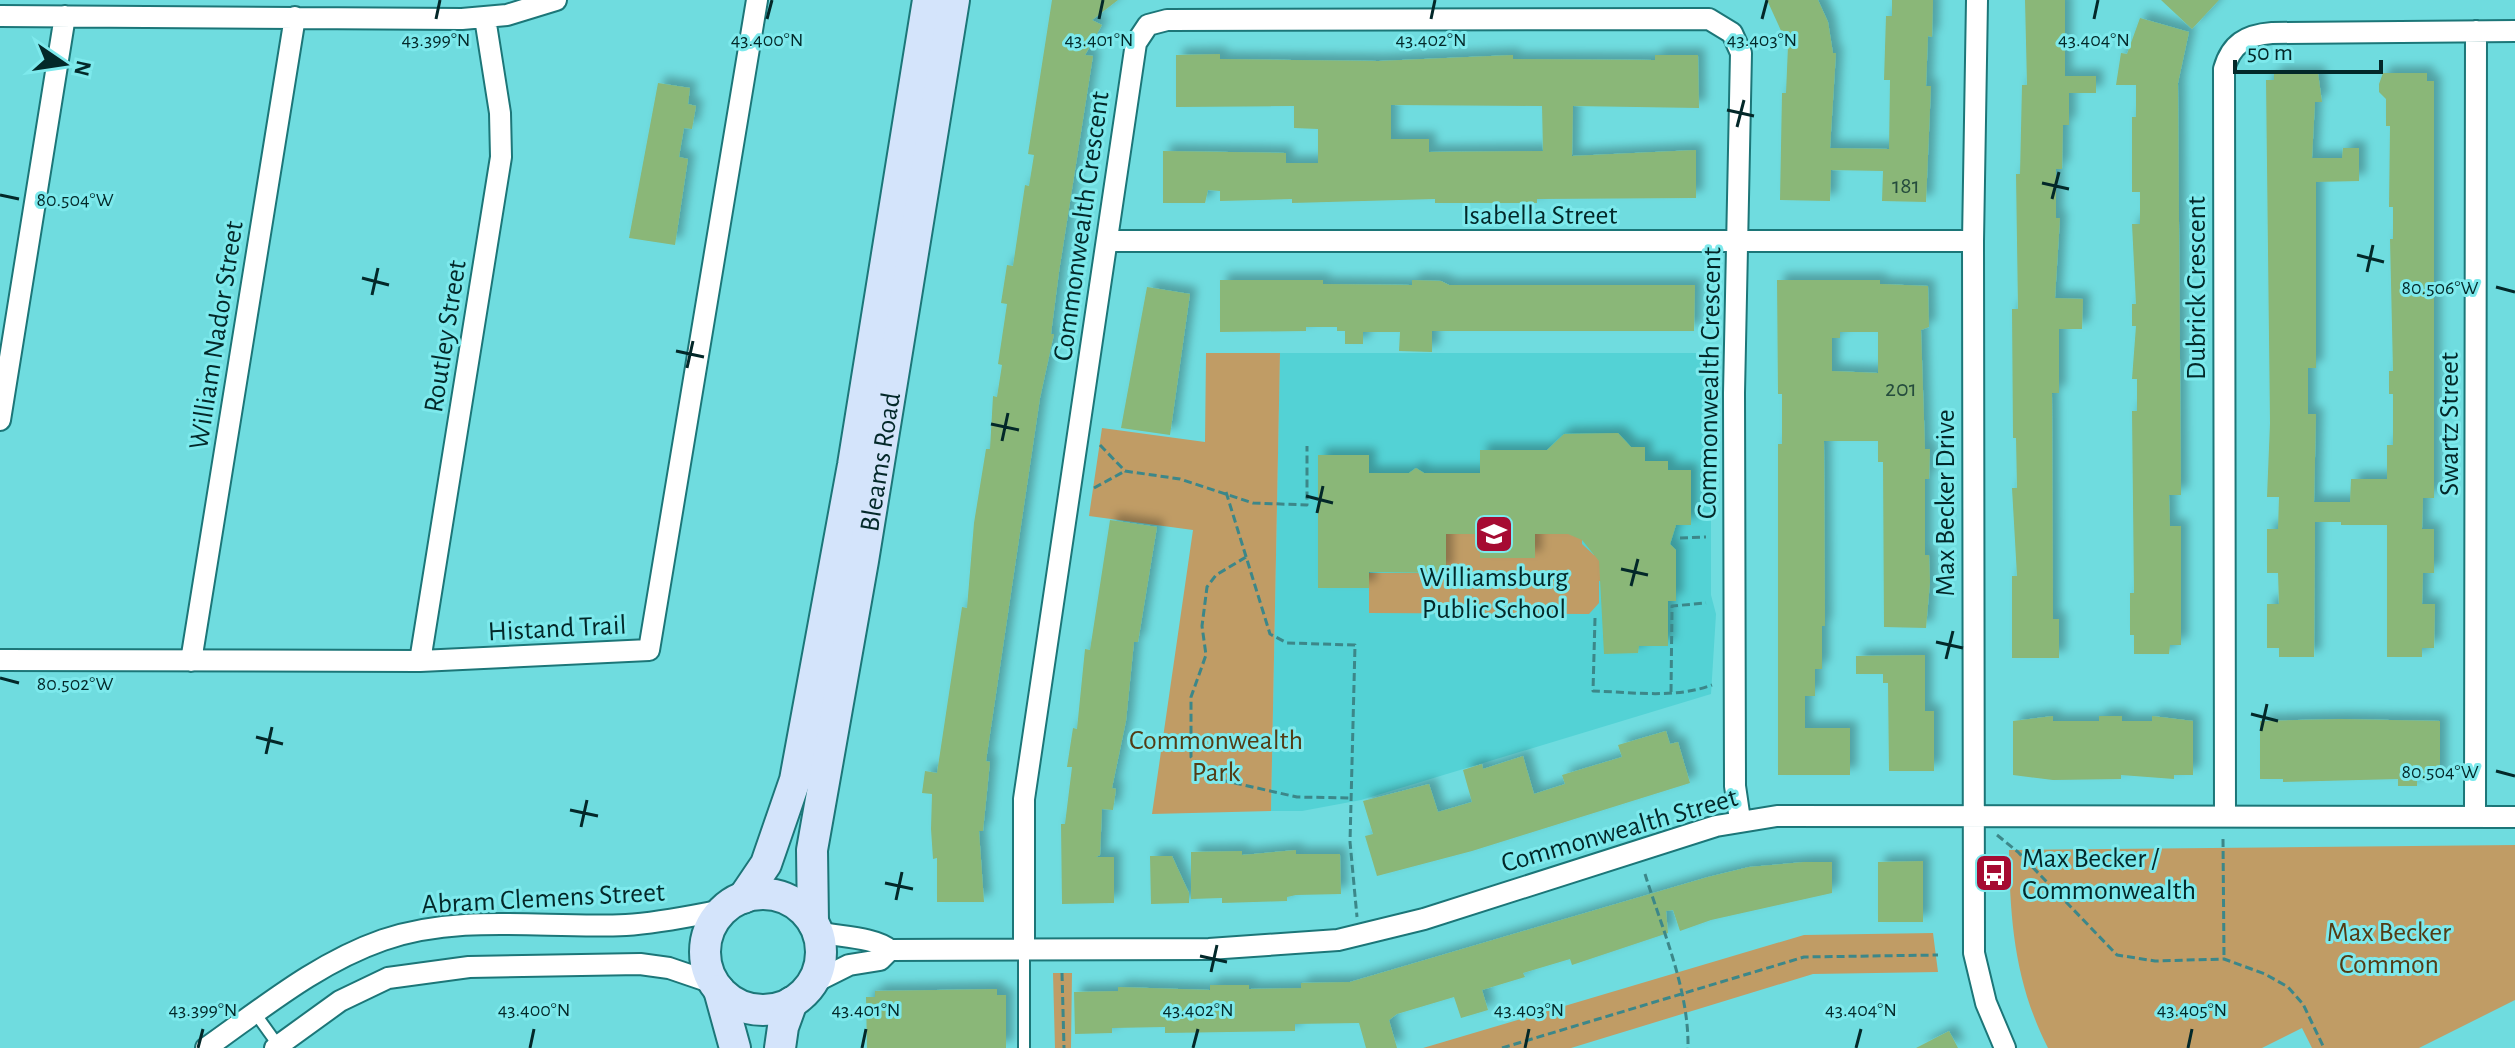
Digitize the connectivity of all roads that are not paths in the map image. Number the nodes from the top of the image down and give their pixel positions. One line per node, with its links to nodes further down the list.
1 (556, 0): 9 (street)
2 (757, 0): 18 (street, Histand Trail)
3 (928, 0): 24 (main road, Bleams Road)
4 (954, 0): 25 (main road, Bleams Road)
5 (1977, 0): 13 (street, Max Becker Drive)
6 (0, 16): 7 (street)
7 (65, 16): 8 (street); 15 (street)
8 (295, 17): 9 (street); 17 (street, William Nador Street)
9 (485, 18): 18 (street, Routley Street)
10 (2476, 31): 11 (street, Dubrick Crescent); 20 (street, Dubrick Crescent); 21 (street, Swartz Street)
11 (2515, 31)
12 (1107, 241): 14 (street, Isabella Street); 14 (street, Commonwealth Crescent); 26 (street, Commonwealth Crescent)
13 (1973, 241): 14 (street, Isabella Street); 19 (street, Max Becker Drive)
14 (1738, 242): 23 (street, Commonwealth Crescent)
15 (0, 420)
16 (0, 660): 17 (street, Histand Trail)
17 (191, 661): 18 (street, Histand Trail)
18 (420, 661)
19 (1972, 816): 20 (street, Commonwealth Street); 23 (street, Commonwealth Street); 36 (street, Max Becker Drive)
20 (2225, 816): 21 (street, Commonwealth Street)
21 (2475, 816): 22 (street, Commonwealth Street)
22 (2515, 817)
23 (1740, 820): 26 (street, Commonwealth Street)
24 (733, 904): 25 (main road); 28 (main road); 30 (street, Abram Clemens Street)
25 (815, 927): 27 (street, Commonwealth Street); 29 (main road)
26 (1024, 949): 27 (street, Commonwealth Street); 35 (lane)
27 (890, 950): 29 (street, Commonwealth Street)
28 (716, 986): 29 (main road); 31 (street); 33 (main road)
29 (802, 993): 34 (main road)
30 (255, 1013): 31 (lane); 32 (street, Abram Clemens Street)
31 (276, 1047)
32 (206, 1048)
33 (735, 1048)
34 (780, 1048)
35 (1024, 1048)
36 (2005, 1048)

